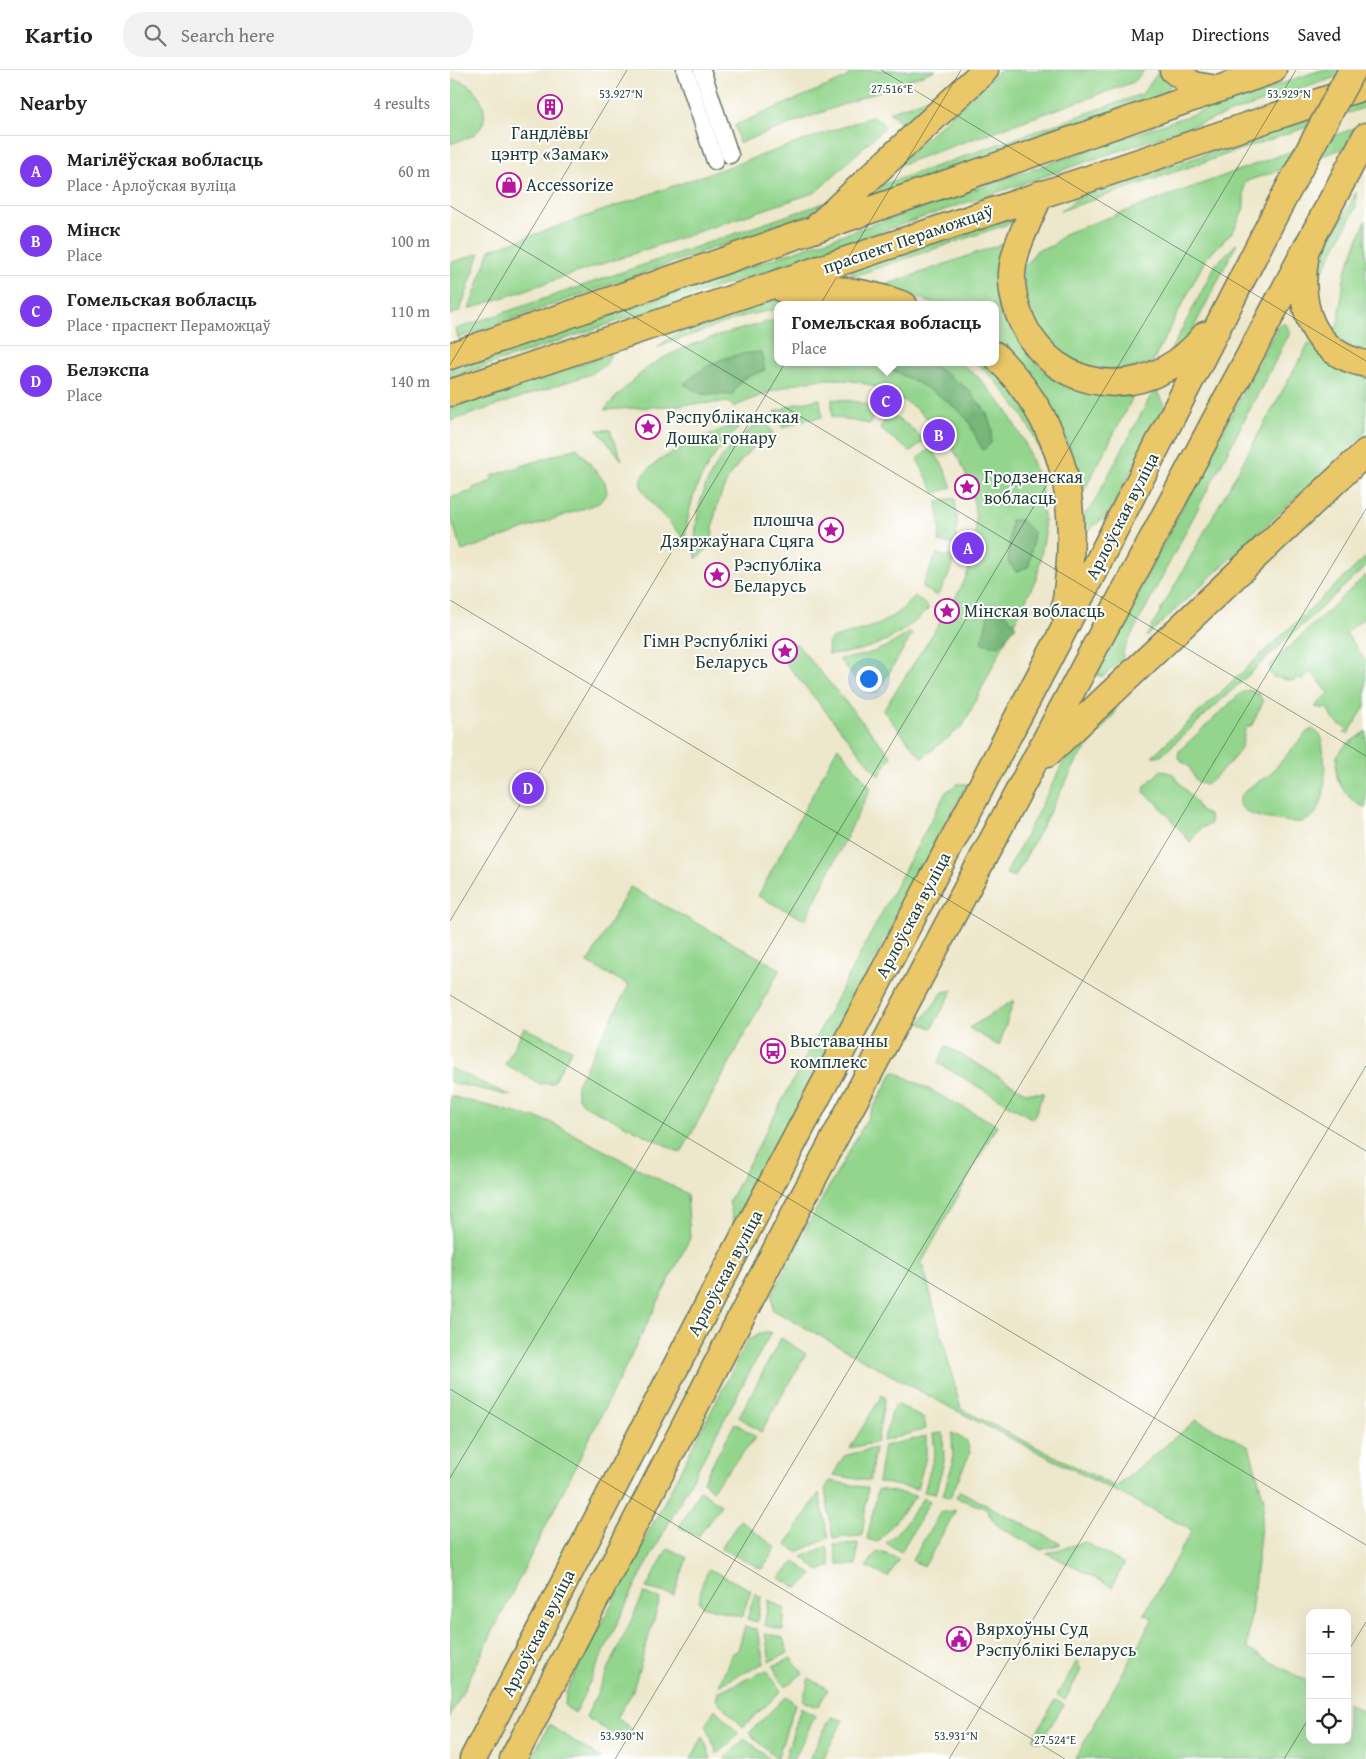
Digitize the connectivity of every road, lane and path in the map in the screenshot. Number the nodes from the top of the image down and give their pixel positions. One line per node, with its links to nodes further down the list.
1 (685, 70): 11 (street)
2 (702, 70): 10 (street)
3 (984, 70): 13 (main road)
4 (1173, 70): 8 (main road)
5 (1273, 70): 8 (main road)
6 (1352, 70): 17 (main road, Арлоўская вуліца, bridge)
7 (1366, 86): 12 (main road, праспект Пераможцаў)
8 (1218, 89): 13 (main road)
9 (1366, 136): 14 (main road, Арлоўская вуліца)
10 (730, 155)
11 (715, 160)
12 (1040, 194): 15 (main road, праспект Пераможцаў); 17 (main road)
13 (812, 231): 18 (main road)
14 (1306, 249): 20 (main road); 24 (main road, Арлоўская вуліца)
15 (752, 291): 16 (main road); 21 (main road, праспект Пераможцаў)
16 (890, 301)
17 (1230, 302): 23 (main road, Арлоўская вуліца)
18 (450, 356)
19 (999, 360): 23 (main road)
20 (1366, 364)
21 (450, 393)
22 (1366, 452): 24 (main road)
23 (1060, 637): 25 (main road, Арлоўская вуліца)
24 (1032, 768): 26 (main road, Арлоўская вуліца)
25 (851, 1032): 26 (main road); 27 (main road, Арлоўская вуліца)
26 (882, 1049): 28 (main road, Арлоўская вуліца)
27 (505, 1696): 28 (main road); 29 (main road, Арлоўская вуліца)
28 (538, 1707): 30 (main road, Арлоўская вуліца)
29 (473, 1759)
30 (512, 1759)

